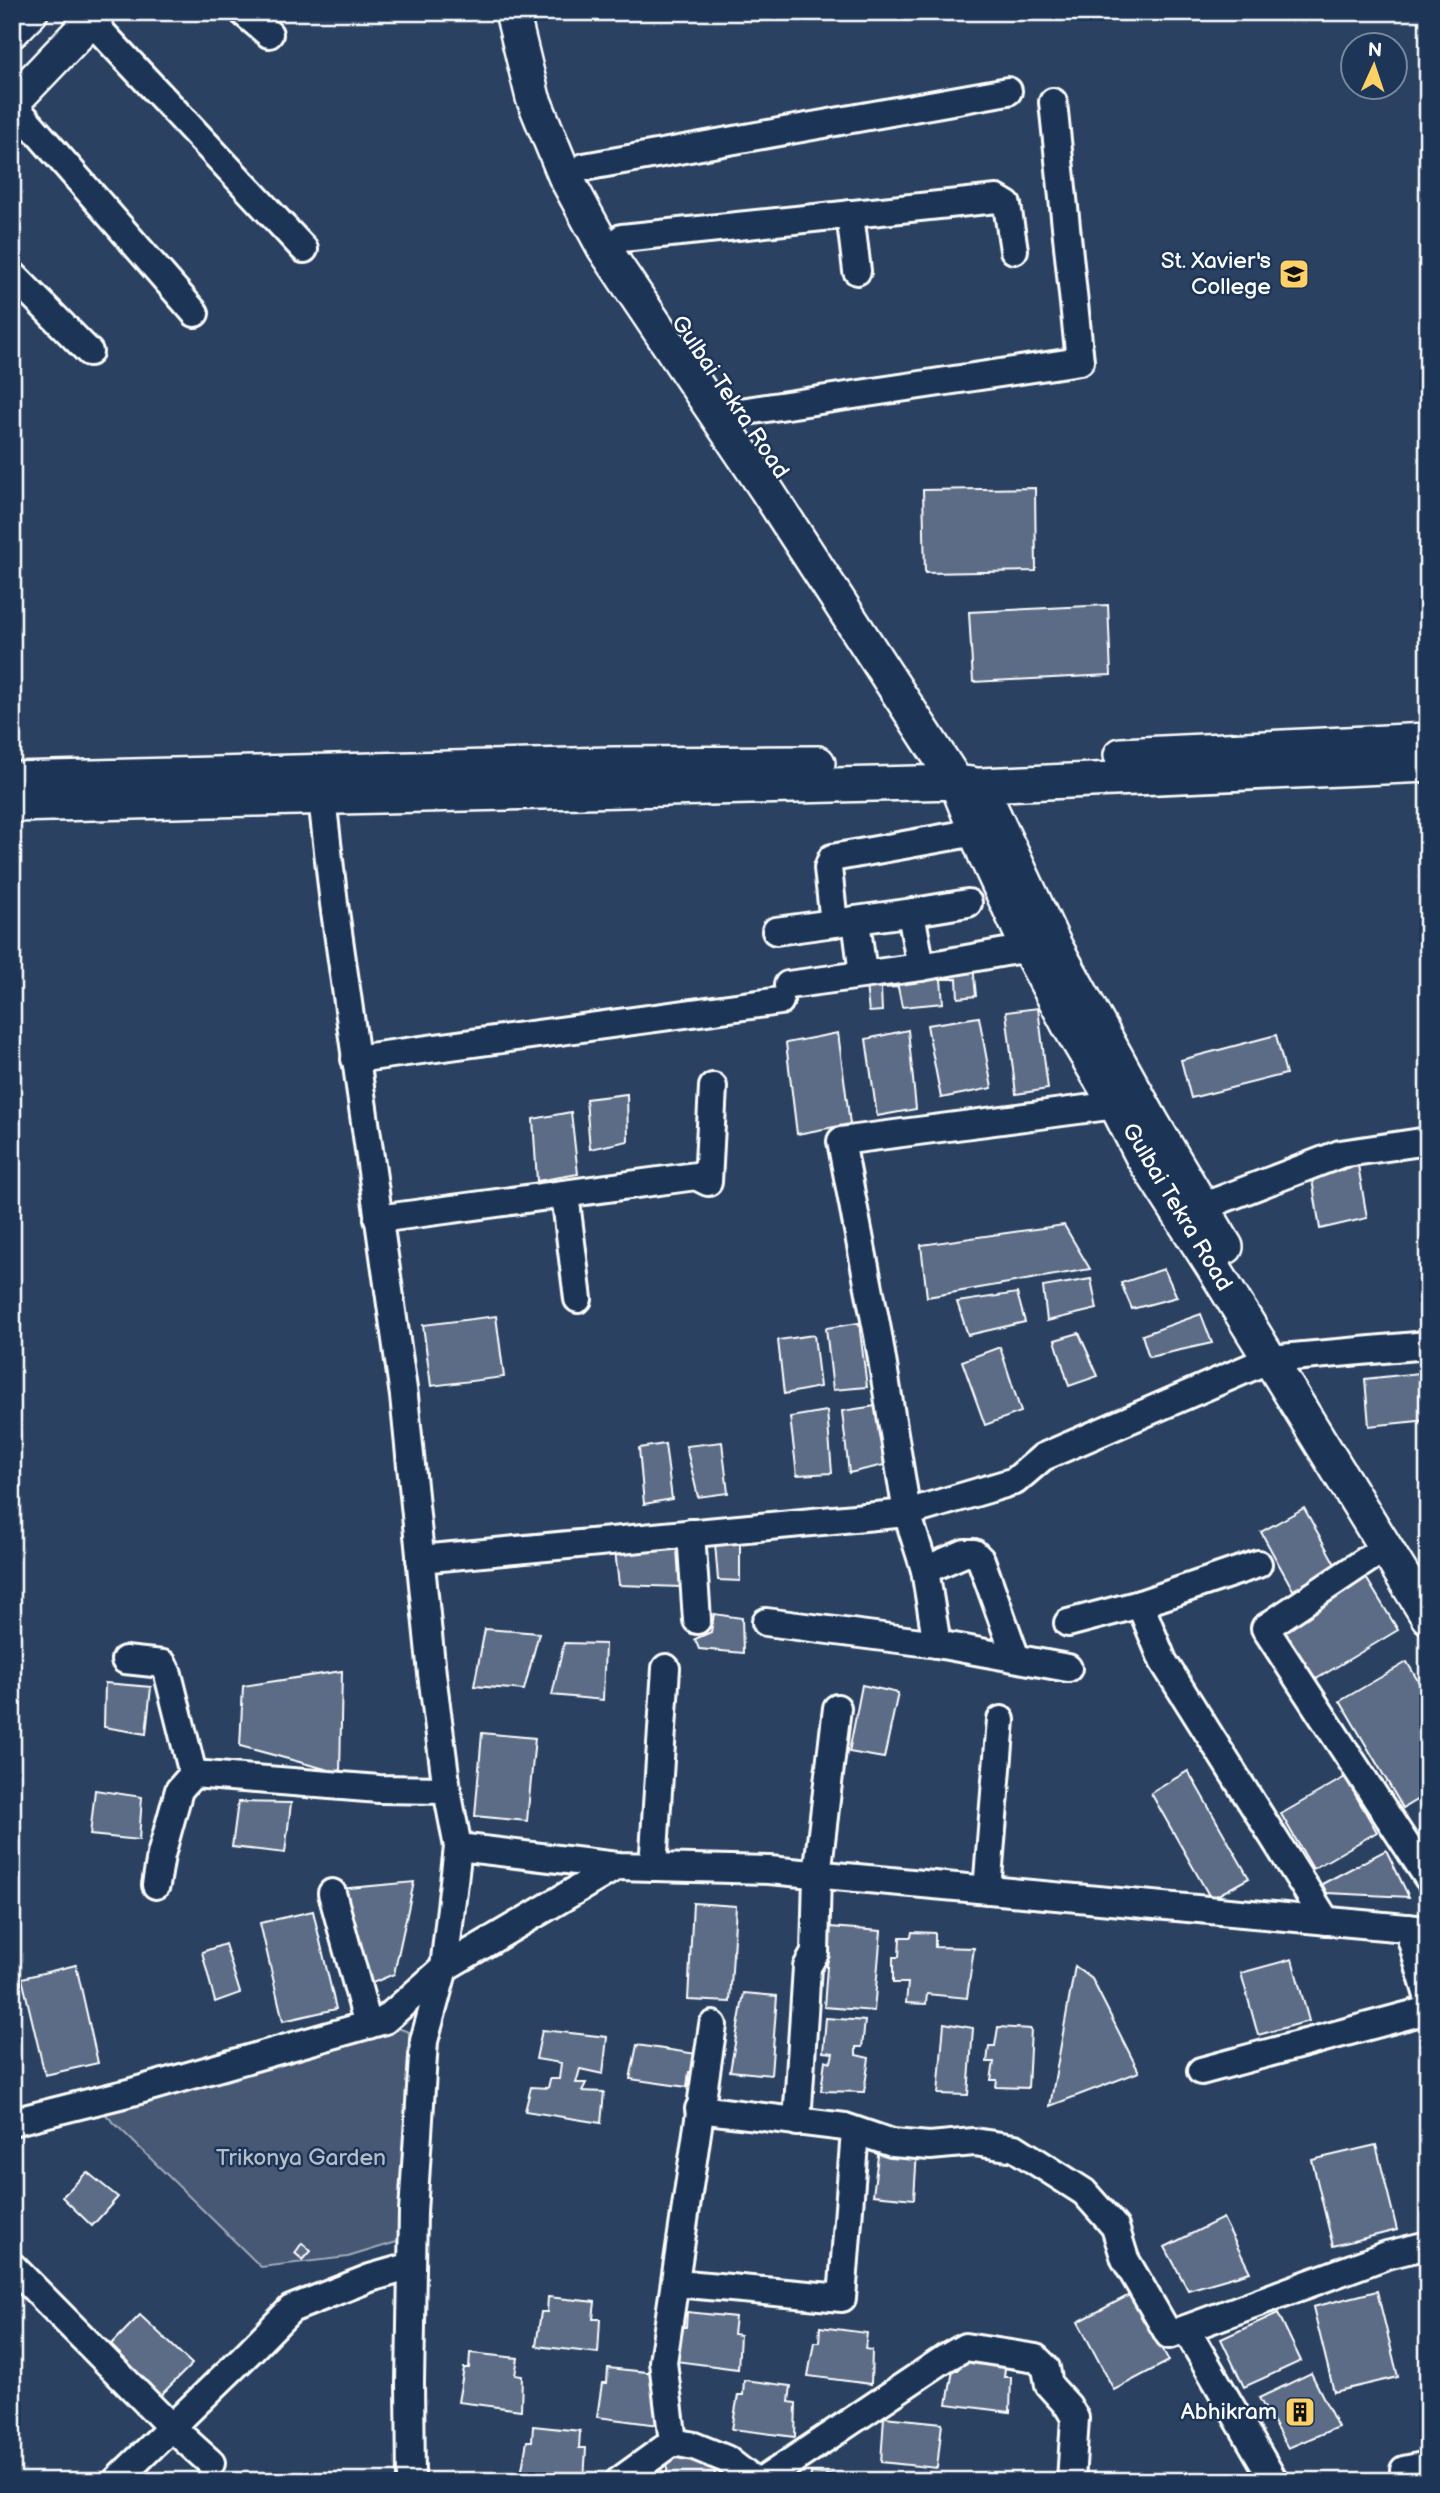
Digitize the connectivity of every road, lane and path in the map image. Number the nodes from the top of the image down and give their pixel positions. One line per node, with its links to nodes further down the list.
1 (31, 12): 6 (main road)
2 (243, 12): 7 (street)
3 (512, 12): 23 (main road, Gulbai Tekra Road)
4 (534, 12): 11 (main road, Gulbai Tekra Road)
5 (95, 17): 10 (main road); 14 (street)
6 (12, 32)
7 (269, 34)
8 (1008, 91): 11 (street)
9 (1053, 102): 20 (street)
10 (12, 103): 18 (street)
11 (584, 167): 13 (main road, Gulbai Tekra Road)
12 (850, 214): 13 (street); 15 (street); 16 (street)
13 (622, 237): 20 (main road, Gulbai Tekra Road)
14 (304, 249)
15 (1014, 250)
16 (857, 271)
17 (12, 274): 19 (street)
18 (195, 313)
19 (89, 352)
20 (740, 412): 23 (main road, Gulbai Tekra Road)
21 (1428, 740): 23 (main road)
22 (1428, 765): 23 (main road)
23 (962, 773): 25 (main road); 27 (main road, Gulbai Tekra Road); 40 (main road, Gulbai Tekra Road)
24 (12, 779): 25 (main road)
25 (320, 784): 26 (main road); 35 (street)
26 (12, 805)
27 (976, 832): 30 (street); 32 (main road, Gulbai Tekra Road)
28 (968, 903): 29 (street)
29 (914, 912): 30 (street); 33 (street)
30 (845, 921): 31 (street); 34 (street)
31 (776, 931)
32 (1028, 948): 33 (street); 37 (main road, Gulbai Tekra Road)
33 (921, 967): 34 (street)
34 (863, 974): 35 (street)
35 (355, 1059): 41 (street)
36 (713, 1087): 39 (street)
37 (1116, 1105): 44 (main road, Gulbai Tekra Road); 45 (street)
38 (1428, 1141): 40 (street)
39 (565, 1194): 41 (street); 42 (street)
40 (1202, 1207): 44 (main road, Gulbai Tekra Road)
41 (378, 1219): 48 (street)
42 (578, 1299)
43 (1428, 1345): 44 (street)
44 (1281, 1358): 45 (street); 47 (main road, Gulbai Tekra Road); 51 (main road, Gulbai Tekra Road)
45 (907, 1513): 46 (street); 50 (street)
46 (691, 1533): 48 (street); 54 (street)
47 (1386, 1547): 53 (main road, Gulbai Tekra Road); 70 (street)
48 (420, 1559): 65 (street)
49 (1258, 1563): 52 (street)
50 (925, 1570): 57 (street); 58 (street)
51 (1428, 1582)
52 (1140, 1604): 56 (street); 74 (street)
53 (1428, 1617)
54 (697, 1619)
55 (766, 1622): 57 (street)
56 (1068, 1623)
57 (937, 1644): 58 (street)
58 (1016, 1658): 61 (street)
59 (125, 1660): 64 (street)
60 (666, 1668): 68 (street)
61 (1068, 1668)
62 (837, 1708): 69 (street)
63 (1001, 1720): 72 (street)
64 (194, 1774): 65 (street); 71 (street)
65 (447, 1790): 66 (street)
66 (458, 1847): 67 (street); 76 (street)
67 (617, 1866): 68 (street); 76 (street)
68 (653, 1867): 69 (street)
69 (817, 1875): 72 (street); 84 (street)
70 (1428, 1878)
71 (156, 1885)
72 (986, 1890): 74 (street)
73 (332, 1893): 79 (street)
74 (1325, 1921): 75 (street)
75 (1418, 1929): 77 (street)
76 (444, 1968): 79 (street); 87 (street)
77 (1428, 1996)
78 (1428, 2010): 81 (street)
79 (368, 2025): 83 (street)
80 (713, 2025): 82 (street)
81 (1200, 2071)
82 (699, 2109): 84 (street); 89 (street)
83 (12, 2122)
84 (797, 2122): 85 (street)
85 (855, 2131): 89 (street); 90 (street)
86 (1428, 2245): 90 (street)
87 (412, 2266): 91 (street); 95 (street)
88 (15, 2276): 91 (street)
89 (675, 2283): 92 (street)
90 (1186, 2329): 100 (street)
91 (171, 2427): 93 (street); 94 (street)
92 (673, 2442): 96 (street); 97 (street)
93 (211, 2463)
94 (116, 2481)
95 (411, 2481)
96 (619, 2481)
97 (754, 2481)
98 (762, 2481): 99 (street)
99 (1072, 2481)
100 (1274, 2481)

